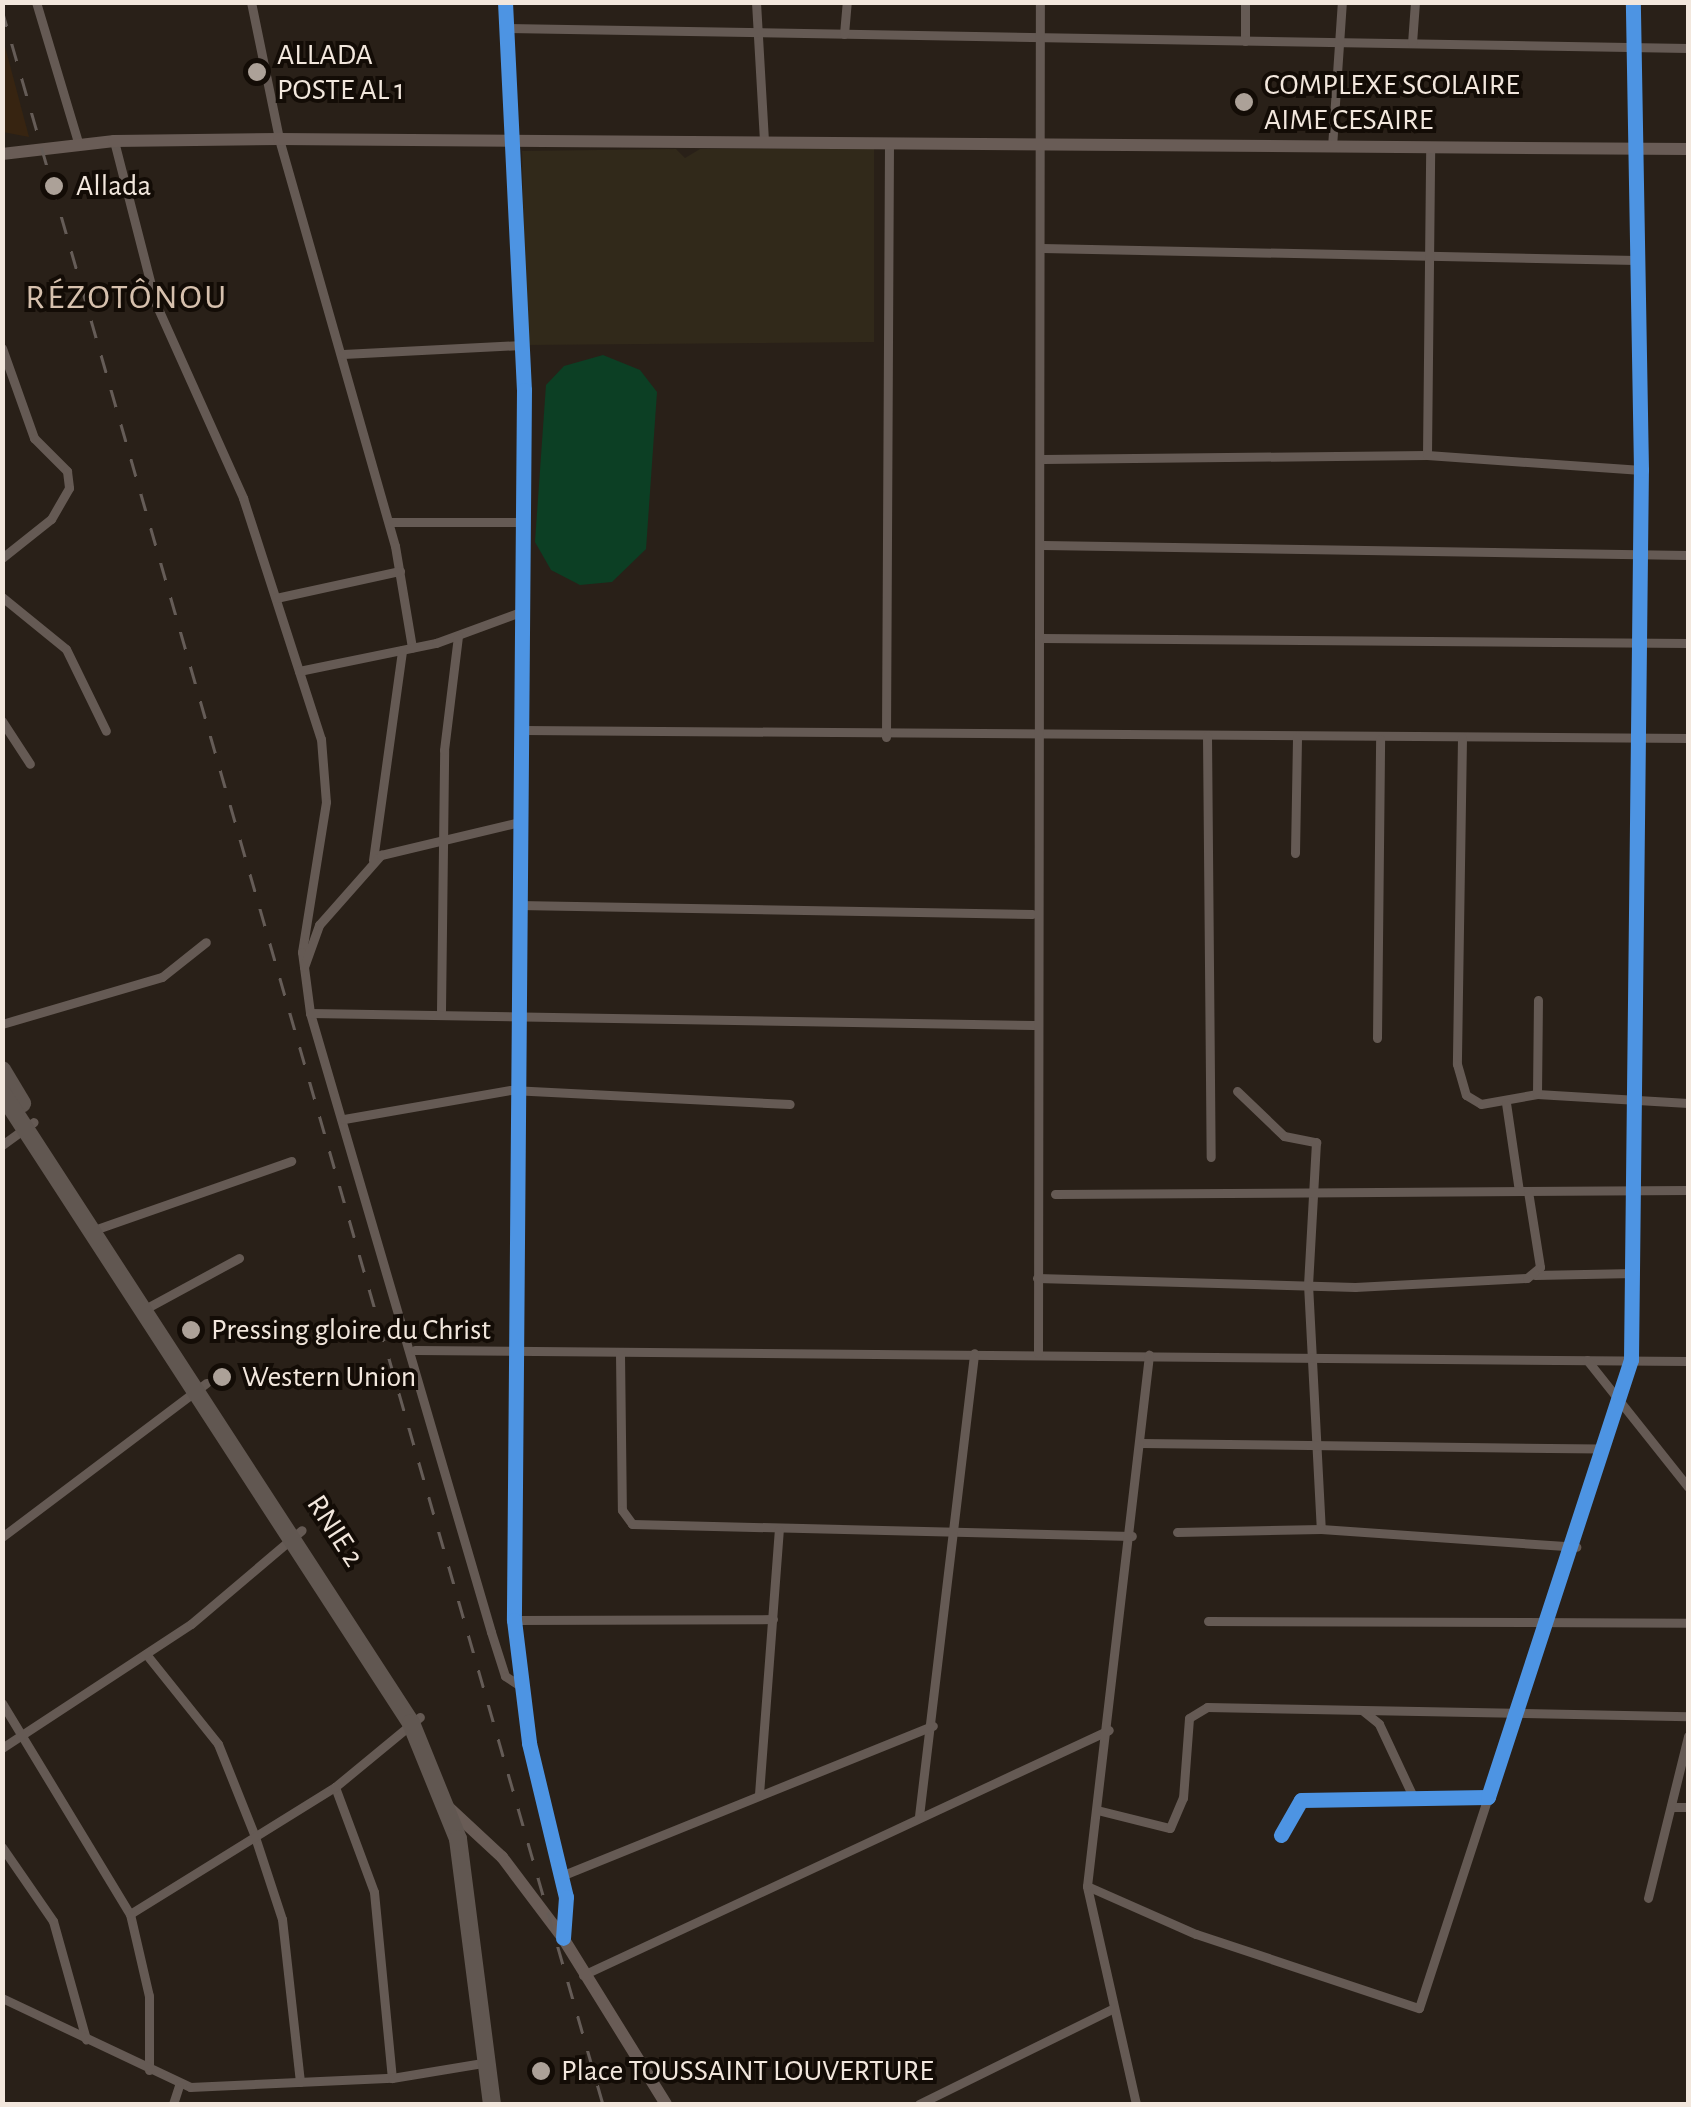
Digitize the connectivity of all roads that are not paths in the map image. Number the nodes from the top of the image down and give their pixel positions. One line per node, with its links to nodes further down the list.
1 (36, 2): 25 (street)
2 (251, 2): 20 (street)
3 (504, 2): 11 (street)
4 (756, 2): 12 (street)
5 (847, 2): 13 (street)
6 (1040, 2): 14 (street)
7 (1245, 2): 15 (street)
8 (1342, 2): 16 (street)
9 (1414, 2): 17 (street)
10 (1634, 2): 18 (street)
11 (506, 28): 12 (street); 21 (street)
12 (758, 32): 13 (street); 23 (street)
13 (844, 34): 14 (street)
14 (1038, 37): 15 (street); 26 (street)
15 (1245, 40): 16 (street)
16 (1339, 42): 17 (street); 27 (street)
17 (1412, 44): 18 (street)
18 (1634, 48): 19 (street); 29 (street)
19 (1688, 48)
20 (279, 139): 21 (main road); 22 (main road); 37 (street)
21 (514, 140): 23 (main road); 35 (street)
22 (114, 141): 25 (main road); 49 (street)
23 (764, 142): 24 (main road)
24 (889, 142): 26 (main road); 62 (street)
25 (79, 144): 31 (main road)
26 (1041, 144): 27 (main road); 32 (street)
27 (1332, 147): 28 (main road)
28 (1430, 148): 29 (main road); 34 (street)
29 (1637, 149): 30 (main road); 33 (street)
30 (1688, 149)
31 (2, 154)
32 (1042, 248): 34 (street); 39 (street)
33 (1636, 260): 34 (street); 40 (street)
34 (1430, 262): 38 (street)
35 (522, 345): 37 (street); 42 (street)
36 (2, 348): 46 (street)
37 (343, 354): 41 (street)
38 (1427, 455): 39 (street); 40 (street)
39 (1043, 459): 43 (street)
40 (1641, 470): 44 (street)
41 (389, 522): 42 (street); 47 (street)
42 (522, 522): 50 (street)
43 (1043, 545): 44 (street); 52 (street)
44 (1640, 555): 45 (street); 54 (street)
45 (1688, 555)
46 (2, 558)
47 (400, 571): 49 (street); 55 (street)
48 (2, 596): 59 (street)
49 (276, 598): 56 (street)
50 (523, 610): 51 (street); 58 (street)
51 (458, 636): 55 (street); 70 (street)
52 (1041, 638): 54 (street); 60 (street)
53 (1688, 642): 54 (street)
54 (1638, 643): 65 (street)
55 (407, 649): 56 (street); 72 (street)
56 (300, 671): 76 (street)
57 (2, 721): 68 (street)
58 (523, 730): 62 (street); 69 (street)
59 (106, 731)
60 (1037, 736): 61 (street); 62 (street); 74 (street)
61 (1207, 736): 63 (street); 96 (street)
62 (886, 737)
63 (1297, 738): 67 (street); 71 (street)
64 (1462, 738): 65 (street); 67 (street); 89 (street)
65 (1634, 738): 66 (street); 90 (street)
66 (1688, 738)
67 (1380, 739): 83 (street)
68 (30, 764)
69 (520, 822): 70 (street); 73 (street)
70 (443, 834): 72 (street); 79 (street)
71 (1295, 853)
72 (373, 861): 76 (street)
73 (518, 905): 74 (street); 78 (street)
74 (1032, 914): 82 (street)
75 (206, 942): 81 (street)
76 (302, 971): 80 (street)
77 (1538, 1000): 88 (street)
78 (514, 1010): 79 (street); 82 (street); 85 (street)
79 (441, 1011): 80 (street)
80 (310, 1013): 93 (street)
81 (2, 1024)
82 (1034, 1025): 107 (street)
83 (1376, 1038)
84 (2, 1070): 94 (highway, RNIE 2 / RNIE 2)
85 (511, 1090): 92 (street); 93 (street); 111 (street)
86 (1236, 1092): 101 (street)
87 (2, 1093): 94 (highway, RNIE 2 / RNIE 2)
88 (1537, 1094): 89 (street); 90 (street)
89 (1506, 1102): 100 (street)
90 (1637, 1102): 91 (street); 98 (street)
91 (1688, 1103)
92 (790, 1104)
93 (344, 1119): 110 (street)
94 (30, 1125): 95 (street); 103 (highway, RNIE 2 / RNIE 2)
95 (2, 1145)
96 (1211, 1157)
97 (291, 1161): 103 (street)
98 (1638, 1190): 99 (street); 100 (street); 105 (street)
99 (1688, 1190)
100 (1524, 1191): 101 (street); 106 (street)
101 (1315, 1192): 102 (street); 108 (street)
102 (1054, 1194)
103 (98, 1227): 109 (highway, RNIE 2 / RNIE 2)
104 (239, 1258): 109 (street)
105 (1634, 1273): 106 (street); 118 (street)
106 (1535, 1275): 108 (street)
107 (1036, 1278): 108 (street); 113 (street)
108 (1308, 1284): 116 (street)
109 (150, 1306): 120 (highway, RNIE 2 / RNIE 2)
110 (415, 1350): 111 (street); 140 (street)
111 (510, 1351): 114 (street); 135 (street)
112 (974, 1352): 113 (street); 114 (street); 130 (street)
113 (1038, 1353): 115 (street)
114 (620, 1354): 127 (street)
115 (1150, 1354): 116 (street); 122 (street)
116 (1310, 1357): 117 (street); 123 (street)
117 (1587, 1360): 118 (street); 121 (street)
118 (1632, 1360): 119 (street); 121 (street)
119 (1688, 1361)
120 (202, 1387): 129 (highway, RNIE 2 / RNIE 2); 131 (street)
121 (1615, 1400): 124 (street); 125 (street)
122 (1141, 1442): 123 (street); 132 (street)
123 (1319, 1444): 124 (street); 126 (street)
124 (1600, 1449): 133 (street)
125 (1688, 1487)
126 (1321, 1528): 128 (street); 133 (street)
127 (779, 1530): 130 (street); 134 (street)
128 (1176, 1532)
129 (298, 1533): 139 (street); 145 (highway, RNIE 2 / RNIE 2)
130 (958, 1533): 132 (street); 146 (street)
131 (2, 1536)
132 (1132, 1536): 147 (street)
133 (1576, 1547): 137 (street)
134 (773, 1619): 135 (street); 152 (street)
135 (514, 1620): 140 (street)
136 (1208, 1621): 137 (street)
137 (1552, 1623): 138 (street); 143 (street)
138 (1688, 1624)
139 (146, 1654): 148 (street); 160 (street)
140 (522, 1687): 163 (street)
141 (2, 1703): 148 (street)
142 (1361, 1708): 143 (street); 154 (street); 158 (street)
143 (1520, 1714): 144 (street); 153 (street)
144 (1688, 1716)
145 (415, 1720): 151 (street); 157 (highway, RNIE 2 / RNIE 2)
146 (933, 1726): 152 (street); 159 (street)
147 (1109, 1730): 158 (street); 159 (street)
148 (23, 1735): 150 (street); 166 (street)
149 (1688, 1736): 155 (street)
150 (2, 1748)
151 (335, 1787): 160 (street); 174 (street)
152 (759, 1794): 163 (street)
153 (1488, 1796): 154 (street); 164 (street)
154 (1415, 1800): 161 (street)
155 (1671, 1807): 156 (street); 165 (street)
156 (1688, 1807)
157 (453, 1810): 167 (main road); 172 (highway, RNIE 2 / RNIE 2)
158 (1097, 1810): 164 (street)
159 (919, 1816): 168 (street)
160 (254, 1834): 166 (street); 175 (street)
161 (1281, 1835)
162 (2, 1846): 171 (street)
163 (561, 1876): 167 (street)
164 (1087, 1886): 170 (street)
165 (1648, 1898)
166 (130, 1914): 173 (street)
167 (563, 1938): 168 (main road)
168 (583, 1975): 180 (main road)
169 (2, 1998): 171 (street)
170 (1112, 2010): 177 (street); 182 (street)
171 (86, 2039): 173 (street)
172 (489, 2064): 174 (street); 179 (highway, RNIE 2 / RNIE 2)
173 (148, 2070): 176 (street)
174 (392, 2078): 175 (street)
175 (300, 2082): 176 (street)
176 (179, 2086): 178 (street)
177 (945, 2099): 181 (street)
178 (173, 2104)
179 (492, 2104)
180 (666, 2104)
181 (919, 2104)
182 (1136, 2104)

